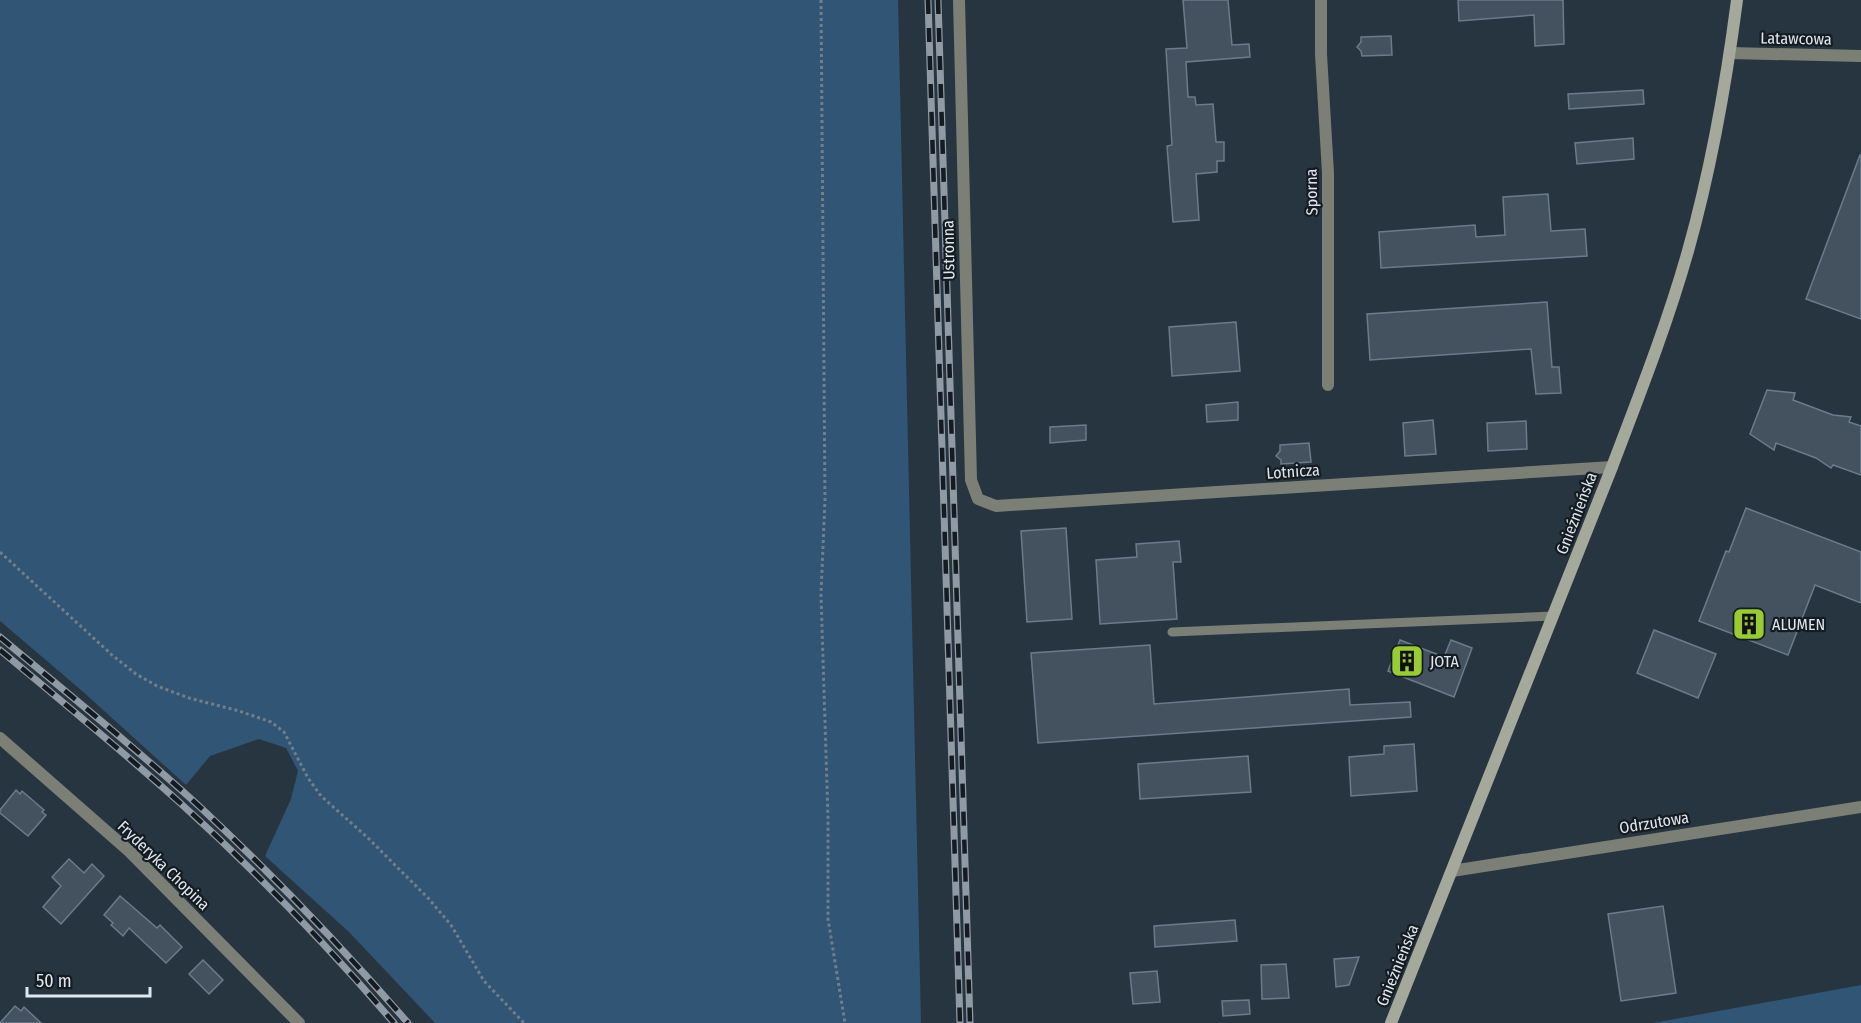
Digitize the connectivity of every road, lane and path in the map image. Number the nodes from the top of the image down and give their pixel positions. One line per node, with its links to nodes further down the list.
1 (821, 0): 18 (path)
2 (959, 0): 9 (street, Ustronna)
3 (1321, 0): 7 (street, Sporna)
4 (1737, 0): 5 (main road, Gnieźnieńska)
5 (1730, 53): 6 (street, Latawcowa); 8 (main road, Gnieźnieńska)
6 (1861, 56)
7 (1328, 385)
8 (1611, 467): 9 (street, Lotnicza); 11 (main road, Gnieźnieńska)
9 (978, 499)
10 (0, 552): 17 (path)
11 (1553, 616): 12 (lane); 15 (main road, Gnieźnieńska)
12 (1172, 632)
13 (0, 738): 16 (street, Fryderyka Chopina)
14 (1861, 807): 15 (street, Odrzutowa)
15 (1452, 871): 19 (main road, Gnieźnieńska)
16 (299, 1023)
17 (524, 1023)
18 (845, 1023)
19 (1391, 1023)

